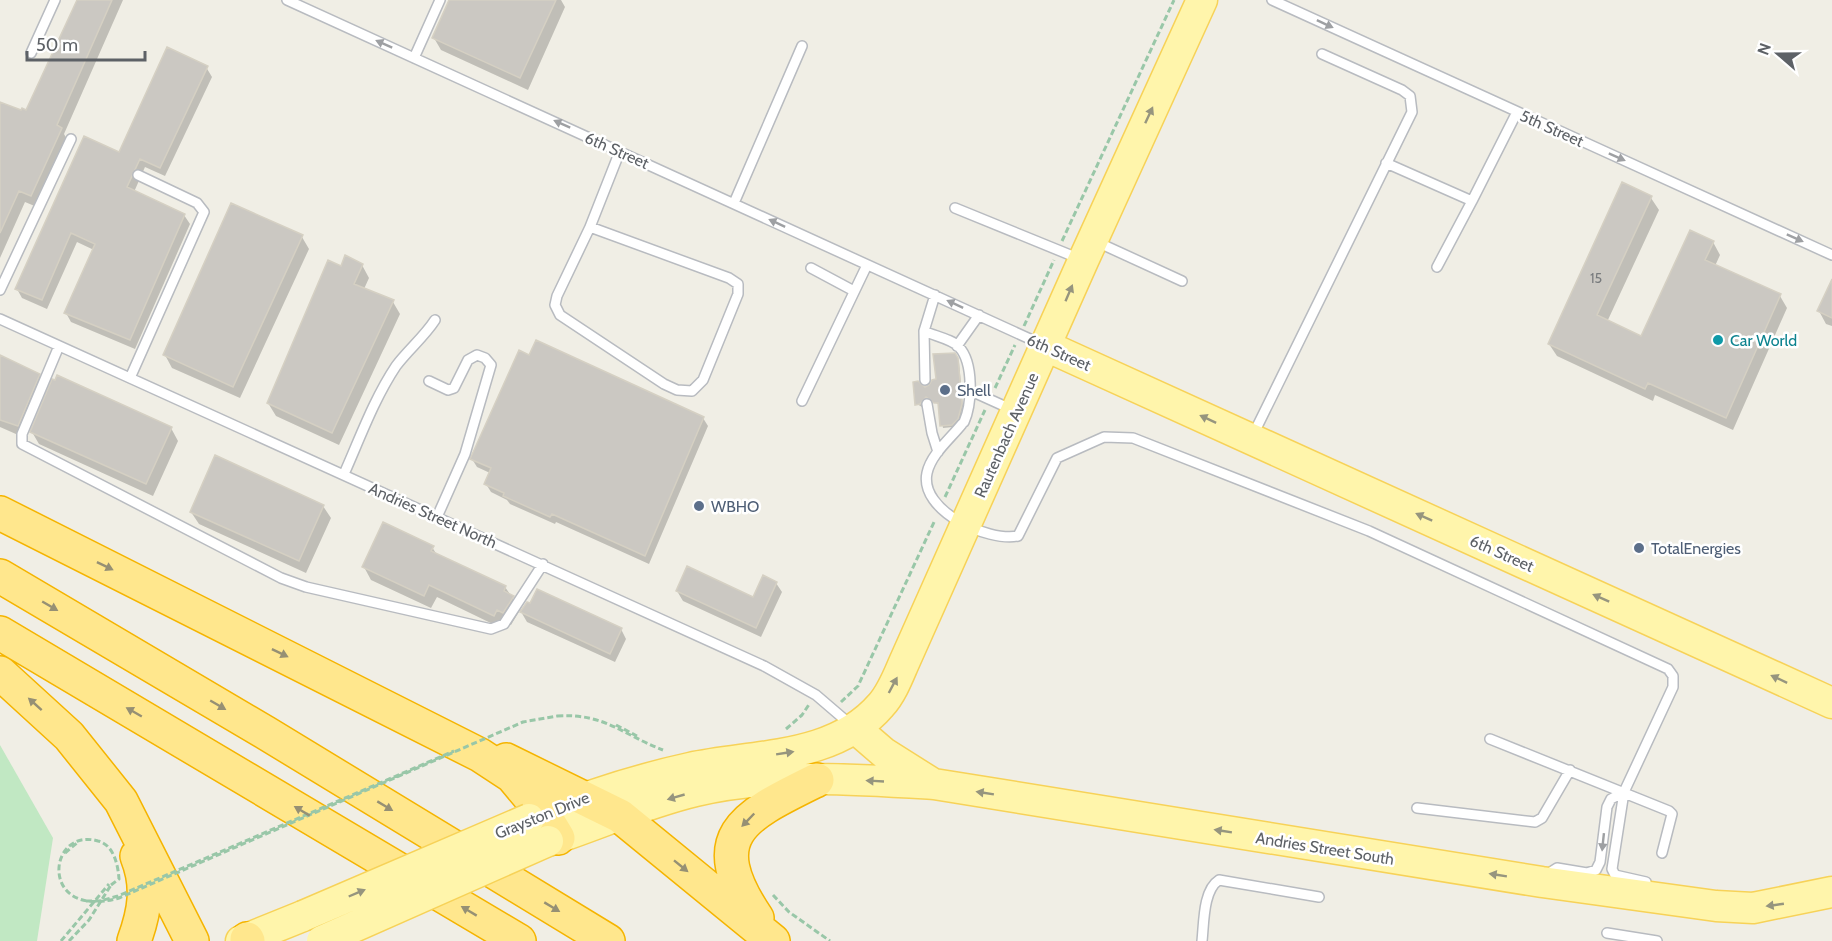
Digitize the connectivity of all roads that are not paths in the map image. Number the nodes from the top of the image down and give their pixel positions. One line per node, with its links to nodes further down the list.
1 (55, 0): 7 (lane)
2 (286, 0): 9 (lane, 6th Street, one-way to 2)
3 (440, 0): 9 (lane)
4 (1203, 0): 19 (main road, Rautenbach Avenue, one-way to 4)
5 (1272, 0): 10 (lane, 5th Street, one-way to 10)
6 (802, 46): 16 (lane)
7 (31, 53)
8 (1322, 54): 13 (lane)
9 (414, 58): 12 (lane, 6th Street, one-way to 9)
10 (1517, 112): 15 (lane); 20 (lane, 5th Street, one-way to 20)
11 (71, 139): 25 (lane)
12 (620, 151): 16 (lane, 6th Street); 18 (lane)
13 (1386, 163): 15 (lane); 42 (lane)
14 (138, 175): 35 (lane)
15 (1472, 201): 22 (lane)
16 (734, 203): 21 (lane, 6th Street, one-way to 16)
17 (955, 208): 19 (lane)
18 (590, 227): 18 (lane)
19 (1087, 250): 24 (lane); 34 (main road, Rautenbach Avenue, one-way to 19)
20 (1832, 255)
21 (867, 265): 26 (lane); 27 (lane, 6th Street)
22 (1437, 267)
23 (810, 268): 26 (lane)
24 (1182, 281)
25 (0, 290)
26 (854, 291): 39 (lane)
27 (935, 295): 28 (lane, 6th Street, one-way to 27); 31 (lane)
28 (979, 315): 32 (lane); 34 (lane, 6th Street)
29 (0, 319): 33 (lane, Andries Street North)
30 (435, 320): 44 (lane)
31 (924, 331): 32 (lane); 36 (lane)
32 (957, 345): 38 (lane)
33 (59, 346): 35 (lane, Andries Street North); 48 (lane)
34 (1046, 346): 41 (main road, Rautenbach Avenue); 42 (main road, 6th Street, one-way to 34)
35 (130, 378): 44 (lane, Andries Street North)
36 (925, 380)
37 (429, 381): 46 (lane)
38 (971, 391): 41 (lane); 43 (lane)
39 (802, 401)
40 (927, 404): 43 (lane)
41 (1017, 412): 47 (main road, Rautenbach Avenue)
42 (1251, 439): 53 (main road, 6th Street, one-way to 42)
43 (938, 452): 47 (lane)
44 (344, 474): 46 (lane, Andries Street North)
45 (0, 513): 51 (highway, one-way to 51)
46 (437, 517): 48 (lane, Andries Street North)
47 (966, 526): 54 (main road, Rautenbach Avenue, one-way to 47); 60 (lane)
48 (543, 564): 54 (lane, Andries Street North)
49 (0, 576): 77 (highway, one-way to 77)
50 (0, 633): 76 (highway, one-way to 50)
51 (317, 671): 61 (highway); 64 (highway)
52 (0, 673): 55 (highway, one-way to 52)
53 (1832, 703)
54 (855, 729): 59 (main road); 61 (main road, Grayston Drive, one-way to 54)
55 (69, 735): 73 (highway); 74 (highway)
56 (1490, 739): 57 (lane)
57 (1570, 770): 60 (lane); 62 (lane)
58 (817, 780): 59 (main road, Andries Street South, one-way to 58); 63 (main road, Grayston Drive, one-way to 63); 72 (highway, one-way to 72)
59 (934, 784): 66 (main road, Andries Street South, one-way to 59)
60 (1624, 792): 65 (lane); 66 (lane, one-way to 66); 67 (lane)
61 (584, 796): 63 (highway); 64 (main road, Grayston Drive)
62 (1417, 808)
63 (620, 816): 64 (main road, Grayston Drive); 72 (highway, one-way to 72)
64 (544, 828): 71 (main road, Grayston Drive, one-way to 64, bridge); 75 (main road, Grayston Drive, bridge)
65 (1662, 853)
66 (1542, 882): 67 (main road, Andries Street South)
67 (1662, 889): 68 (main road, Andries Street South, one-way to 67)
68 (1832, 892)
69 (1319, 897): 78 (lane)
70 (1607, 933): 79 (lane)
71 (245, 940)
72 (772, 940)
73 (134, 941)
74 (192, 941)
75 (322, 941)
76 (519, 941)
77 (608, 941)
78 (1202, 941)
79 (1657, 941)

